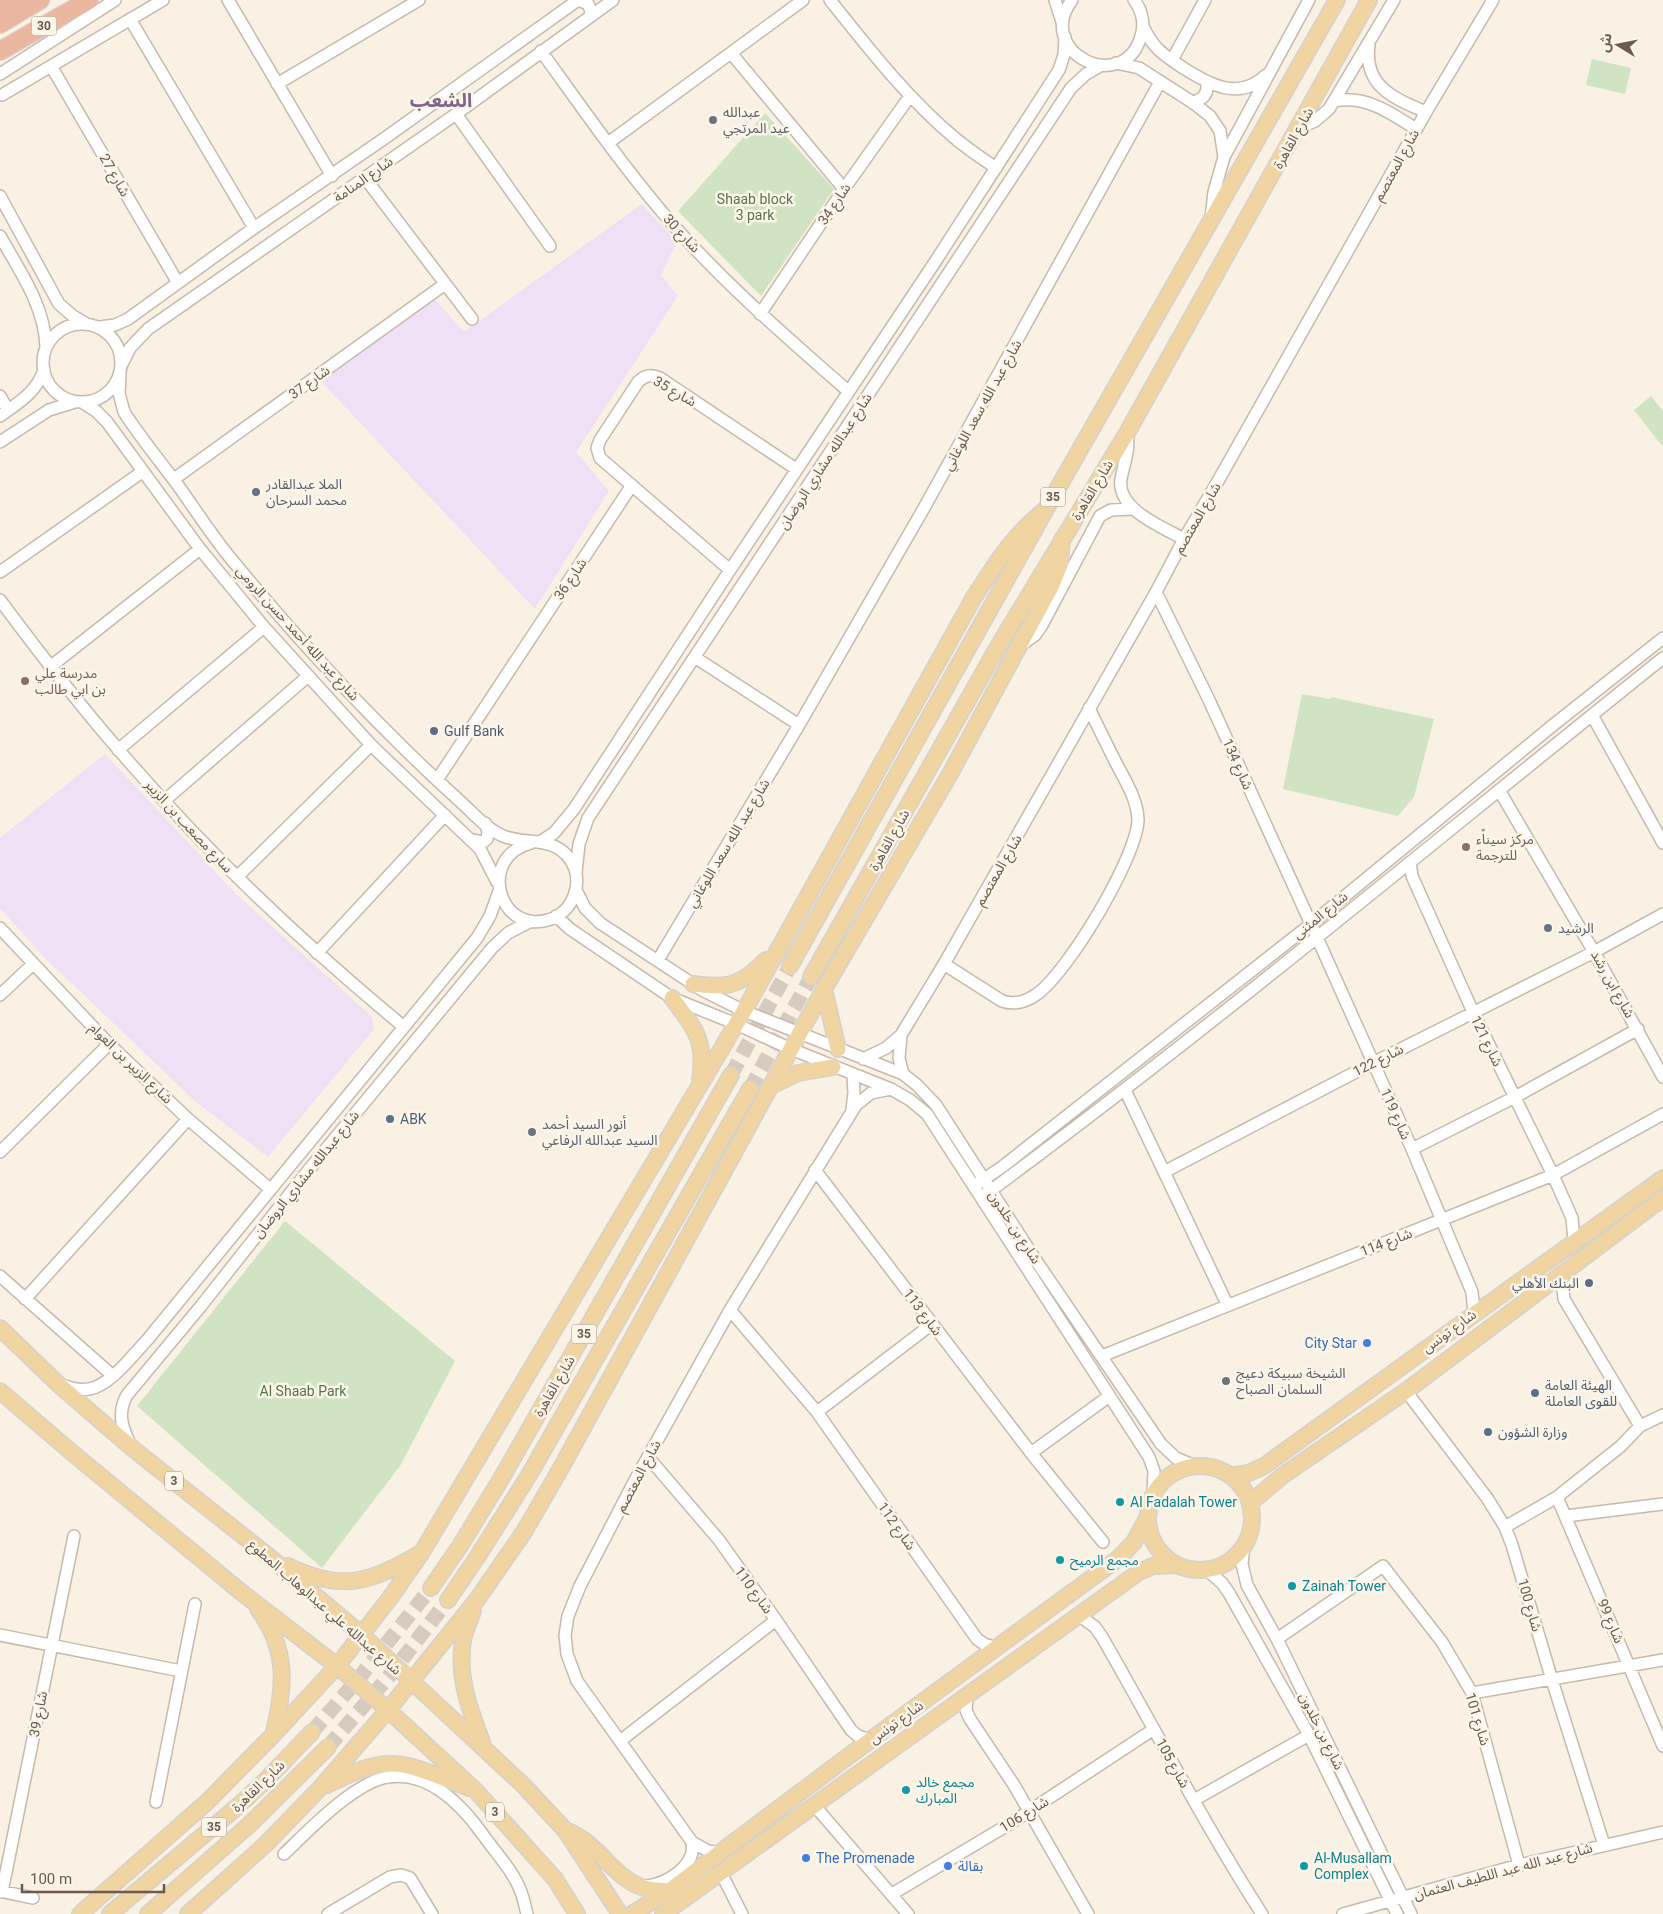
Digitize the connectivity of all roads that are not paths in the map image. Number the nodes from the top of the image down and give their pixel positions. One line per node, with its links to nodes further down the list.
1 (14, 0): 23 (highway)
2 (40, 0): 26 (highway, 30)
3 (88, 0): 31 (highway, 30)
4 (115, 0): 39 (street)
5 (163, 0): 25 (street)
6 (228, 0): 43 (street)
7 (419, 0): 43 (street)
8 (578, 0): 24 (street); 51 (street, شارع المنامة)
9 (607, 0): 10 (street)
10 (612, 0): 24 (street, شارع المنامة)
11 (803, 0): 33 (street)
12 (830, 0): 45 (street)
13 (1055, 0): 29 (street)
14 (1072, 0): 29 (street)
15 (1205, 0): 34 (street)
16 (1309, 0): 38 (street)
17 (1328, 0): 28 (main road)
18 (1337, 0): 28 (main road, شارع القاهرة / 35)
19 (1394, 0): 30 (street)
20 (1493, 0): 49 (street, شارع المعتصم)
21 (1138, 3): 27 (street)
22 (1369, 4): 52 (main road, شارع القاهرة / 35)
23 (0, 8)
24 (590, 16): 32 (street, شارع المنامة)
25 (130, 19): 36 (street); 65 (street)
26 (0, 24)
27 (1143, 26): 34 (street); 35 (street)
28 (1320, 29): 64 (main road, شارع القاهرة / 35)
29 (1064, 33): 37 (street); 41 (street, شارع عبدالله مشاري الروضان)
30 (1369, 42): 47 (street); 49 (street)
31 (0, 51)
32 (541, 51): 50 (street, شارع المنامة); 56 (street, شارع 30)
33 (731, 53): 56 (street); 62 (street)
34 (1172, 60): 42 (street)
35 (1116, 63): 37 (street); 40 (street)
36 (51, 66): 44 (street); 70 (street, شارع 27)
37 (1100, 66): 46 (street, شارع عبدالله مشاري الروضان)
38 (1272, 68): 42 (street); 58 (street)
39 (0, 74)
40 (1160, 82): 48 (street); 118 (street, شارع عبد الله سعد اللوغاني)
41 (1051, 83): 46 (street); 59 (street, شارع عبدالله مشاري الروضان)
42 (1207, 83): 48 (street)
43 (277, 84): 60 (street)
44 (2, 95)
45 (910, 96): 59 (street); 62 (street, شارع 34)
46 (1066, 96): 69 (street, شارع عبدالله مشاري الروضان)
47 (1335, 101): 52 (street); 53 (street)
48 (1192, 102): 58 (street)
49 (1426, 112): 53 (street, شارع المعتصم)
50 (456, 114): 54 (street, شارع المنامة); 67 (street)
51 (412, 119): 54 (street); 55 (street, شارع المنامة)
52 (1298, 129): 90 (main road, شارع القاهرة / 35)
53 (1416, 129): 100 (street, شارع المعتصم)
54 (424, 136): 57 (street, شارع المنامة)
55 (386, 138): 57 (street); 60 (street, شارع المنامة)
56 (608, 143): 77 (street, شارع 30)
57 (395, 157): 61 (street, شارع المنامة)
58 (1224, 157): 64 (street)
59 (996, 168): 68 (street, شارع عبدالله مشاري الروضان)
60 (332, 176): 65 (street, شارع المنامة)
61 (365, 178): 71 (street); 81 (street, شارع المنامة)
62 (844, 189): 77 (street, شارع 34)
63 (0, 196): 73 (street)
64 (1211, 219): 97 (main road, شارع القاهرة / 35)
65 (254, 228): 70 (street, شارع المنامة)
66 (1, 242): 74 (street)
67 (550, 246)
68 (935, 262): 69 (street); 72 (street, شارع عبدالله مشاري الروضان)
69 (949, 272): 75 (street, شارع عبدالله مشاري الروضان)
70 (178, 283): 76 (street, شارع المنامة)
71 (445, 284): 78 (street); 95 (street, شارع 37)
72 (915, 292): 75 (street); 85 (street, شارع عبدالله مشاري الروضان)
73 (54, 295): 74 (street); 79 (street)
74 (36, 302): 82 (street)
75 (926, 306): 109 (street, شارع عبدالله مشاري الروضان)
76 (139, 311): 80 (street, شارع المنامة); 81 (street)
77 (760, 314): 85 (street, شارع 30)
78 (472, 319)
79 (87, 323): 80 (street); 82 (street)
80 (100, 327): 84 (street)
81 (148, 329): 84 (street, شارع المنامة)
82 (46, 346): 83 (street)
83 (44, 370): 87 (street); 88 (street)
84 (120, 371): 87 (street); 89 (street, شارع عبد الله أحمد حسن الرومي)
85 (848, 391): 93 (street, شارع عبدالله مشاري الروضان)
86 (0, 396): 88 (street)
87 (78, 402): 91 (street, شارع عبد الله أحمد حسن الرومي); 92 (street)
88 (4, 413)
89 (133, 425): 91 (street); 95 (street, شارع عبد الله أحمد حسن الرومي)
90 (1127, 433): 98 (street); 99 (main road, شارع القاهرة / 35)
91 (117, 436): 94 (street, شارع عبد الله أحمد حسن الرومي)
92 (0, 442)
93 (796, 469): 96 (street, شارع 35); 102 (street, شارع عبدالله مشاري الروضان)
94 (142, 472): 101 (street, شارع عبد الله أحمد حسن الرومي); 103 (street)
95 (174, 479): 122 (street, شارع عبد الله أحمد حسن الرومي)
96 (632, 486): 102 (street); 122 (street, شارع 36)
97 (1046, 509): 146 (main road); 153 (main road, شارع القاهرة / 35)
98 (1132, 509): 100 (street); 108 (street)
99 (1062, 539): 108 (main road); 154 (main road, شارع القاهرة / 35)
100 (1184, 540): 104 (street, شارع المعتصم)
101 (200, 549): 106 (street, شارع عبد الله أحمد حسن الرومي); 111 (street)
102 (730, 570): 113 (street, شارع عبدالله مشاري الروضان)
103 (0, 572)
104 (1156, 592): 115 (street, شارع المعتصم); 141 (street, شارع 134)
105 (0, 600): 111 (street, سارع مصعب بن الزبير)
106 (264, 627): 112 (street, شارع عبد الله أحمد حسن الرومي); 121 (street, شارع عبد الله أحمد حسن الرومي)
107 (1663, 638): 141 (street, شارع المثنى)
108 (1019, 646): 156 (main road)
109 (696, 658): 114 (street, شارع عبدالله مشاري الروضان); 118 (street)
110 (1663, 659): 116 (street, شارع المثنى)
111 (50, 667): 121 (street, سارع مصعب بن الزبير)
112 (307, 677): 120 (street, شارع عبد الله أحمد حسن الرومي); 124 (street, شارع عبد الله أحمد حسن الرومي)
113 (648, 694): 114 (street); 117 (street, شارع عبدالله مشاري الروضان)
114 (662, 707): 119 (street, شارع عبدالله مشاري الروضان)
115 (1089, 708): 152 (street, شارع المعتصم); 152 (street)
116 (1592, 715): 123 (street, شارع المثنى); 131 (street)
117 (634, 716): 119 (street); 125 (street, شارع عبدالله مشاري الروضان)
118 (799, 725): 150 (street, شارع عبد الله سعد اللوغاني)
119 (648, 729): 127 (street, شارع عبدالله مشاري الروضان)
120 (371, 745): 126 (street, شارع عبد الله أحمد حسن الرومي); 134 (street)
121 (118, 750): 124 (street, سارع مصعب بن الزبير)
122 (437, 780): 128 (street, شارع عبد الله أحمد حسن الرومي)
123 (1499, 790): 132 (street, شارع المثنى); 147 (street, شارع ابن رشد)
124 (164, 801): 134 (street, سارع مصعب بن الزبير)
125 (574, 809): 127 (street); 130 (street, شارع عبدالله مشاري الروضان)
126 (445, 815): 129 (street, شارع عبد الله أحمد حسن الرومي); 148 (street)
127 (588, 818): 133 (street, شارع عبدالله مشاري الروضان)
128 (485, 823): 129 (street); 130 (street, شارع عبد الله أحمد حسن الرومي)
129 (472, 840): 135 (street, شارع عبد الله أحمد حسن الرومي)
130 (535, 842): 133 (street); 135 (street)
131 (1663, 843)
132 (1410, 862): 144 (street, شارع المثنى); 159 (street, شارع 121)
133 (576, 873): 136 (street)
134 (237, 877): 148 (street, سارع مصعب بن الزبير)
135 (499, 888): 139 (street); 143 (street, شارع عبدالله مشاري الروضان)
136 (576, 890): 138 (street); 140 (street)
137 (1663, 914): 147 (street, شارع 122)
138 (556, 916): 139 (street); 145 (street)
139 (532, 921): 149 (street, شارع عبدالله مشاري الروضان)
140 (600, 923): 145 (street); 150 (street)
141 (1310, 924): 144 (street, شارع 134); 191 (street, شارع المثنى)
142 (0, 928): 151 (street, شارع الزبير بن العوام)
143 (477, 938): 149 (street); 161 (street, شارع عبدالله مشاري الروضان)
144 (1317, 938): 169 (street, شارع 119); 179 (street, شارع المثنى)
145 (589, 941): 158 (street)
146 (778, 948): 155 (main road); 160 (main road)
147 (1594, 952): 159 (street, شارع 122); 162 (street, شارع ابن رشد)
148 (317, 953): 161 (street, سارع مصعب بن الزبير)
149 (488, 953): 182 (street, شارع عبدالله مشاري الروضان)
150 (658, 960): 155 (street)
151 (33, 964): 157 (street); 165 (street, شارع الزبير بن العوام)
152 (944, 964): 164 (street, شارع المعتصم)
153 (790, 966)
154 (811, 977)
155 (693, 984): 160 (street)
156 (824, 989): 163 (main road); 166 (main road)
157 (0, 995)
158 (672, 998): 160 (street); 175 (main road)
159 (1473, 1012): 169 (street, شارع 122); 181 (street, شارع 121)
160 (740, 1017): 163 (street); 167 (street); 175 (main road)
161 (404, 1027): 180 (street, شارع عبدالله مشاري الروضان)
162 (1638, 1029): 174 (street, شارع ابن رشد); 181 (street)
163 (799, 1034): 166 (street, شارع بن خلدون); 167 (main road)
164 (902, 1035): 168 (street, شارع المعتصم); 172 (street, شارع المعتصم)
165 (109, 1044): 185 (street, شارع الزبير بن العوام); 187 (street)
166 (838, 1049): 168 (street, شارع بن خلدون)
167 (791, 1050): 170 (street, شارع بن خلدون); 176 (main road)
168 (863, 1059): 172 (street, شارع بن خلدون)
169 (1373, 1062): 186 (street, شارع 119); 189 (street, شارع 122)
170 (833, 1067): 171 (street, شارع بن خلدون); 176 (main road)
171 (853, 1074): 178 (street, شارع بن خلدون); 183 (street, شارع المعتصم)
172 (903, 1074): 191 (street, شارع بن خلدون)
173 (731, 1075): 247 (main road, شارع القاهرة / 35)
174 (1663, 1077)
175 (699, 1085): 242 (main road)
176 (771, 1086): 251 (main road)
177 (750, 1089): 250 (main road, شارع القاهرة / 35)
178 (892, 1089): 183 (street, شارع المعتصم); 193 (street, شارع بن خلدون)
179 (1125, 1090): 189 (street); 195 (street, شارع المثنى)
180 (350, 1091): 182 (street); 194 (street, شارع عبدالله مشاري الروضان)
181 (1515, 1097): 186 (street); 190 (street, شارع 121)
182 (364, 1102): 215 (street, شارع عبدالله مشاري الروضان)
183 (852, 1111): 188 (street, شارع المعتصم)
184 (1663, 1114): 190 (street, شارع 114)
185 (188, 1119): 194 (street, شارع الزبير بن العوام); 206 (street)
186 (1412, 1149): 199 (street, شارع 119)
187 (0, 1152)
188 (815, 1170): 210 (street, شارع المعتصم); 212 (street, شارع 113)
189 (1164, 1172): 209 (street)
190 (1553, 1175): 198 (street, شارع 121); 199 (street, شارع 114)
191 (984, 1178): 193 (street, شارع المثنى); 195 (street, شارع بن خلدون)
192 (1663, 1178): 200 (main road, شارع تونس)
193 (974, 1186): 196 (street, شارع بن خلدون)
194 (270, 1189): 214 (street, شارع عبدالله مشاري الروضان)
195 (992, 1190): 196 (street, شارع المثنى); 216 (street, شارع بن خلدون)
196 (981, 1198): 221 (street, شارع بن خلدون)
197 (1663, 1198): 202 (main road, شارع تونس)
198 (1572, 1218): 200 (street); 201 (street, شارع 121)
199 (1442, 1220): 205 (street, شارع 119); 209 (street, شارع 114)
200 (1592, 1228): 201 (main road, شارع تونس)
201 (1574, 1241): 208 (main road, شارع تونس)
202 (1561, 1274): 204 (main road, شارع تونس); 207 (street)
203 (0, 1276): 206 (street)
204 (1542, 1289): 207 (street); 220 (main road, شارع تونس)
205 (1472, 1292): 208 (street); 211 (street, شارع 119)
206 (25, 1299): 217 (street)
207 (1564, 1299): 225 (street)
208 (1491, 1301): 211 (main road, شارع تونس)
209 (1227, 1304): 216 (street, شارع 114)
210 (730, 1310): 222 (street, شارع 112); 229 (street, شارع المعتصم)
211 (1474, 1313): 224 (main road, شارع تونس)
212 (932, 1324): 222 (street); 228 (street, شارع 113)
213 (0, 1328): 218 (main road, شارع عبدالله علي عبدالوهاب المطوع / 3)
214 (148, 1339): 215 (street); 217 (street, شارع عبدالله مشاري الروضان)
215 (160, 1356): 227 (street, شارع عبدالله مشاري الروضان)
216 (1102, 1356): 230 (street, شارع بن خلدون)
217 (113, 1376): 218 (street, شارع عبدالله مشاري الروضان)
218 (58, 1384): 227 (main road, شارع عبدالله علي عبدالوهاب المطوع / 3)
219 (0, 1391): 248 (main road, 3)
220 (1406, 1391): 226 (main road, شارع تونس); 238 (street, شارع 100)
221 (1108, 1397): 228 (street); 232 (street, شارع بن خلدون)
222 (816, 1412): 257 (street, شارع 112)
223 (1663, 1415): 225 (street)
224 (1318, 1426): 226 (main road); 231 (main road, شارع تونس)
225 (1640, 1426): 233 (street)
226 (1326, 1447): 234 (main road, شارع تونس)
227 (132, 1448): 243 (main road, شارع عبدالله علي عبدالوهاب المطوع / 3)
228 (1031, 1453): 240 (street, شارع 113)
229 (648, 1457): 254 (street, شارع 110); 279 (street, شارع المعتصم)
230 (1195, 1466): 231 (main road); 232 (main road)
231 (1230, 1476): 234 (main road)
232 (1153, 1494): 237 (main road)
233 (1557, 1497): 236 (street, شارع 99); 238 (street)
234 (1250, 1503): 241 (main road)
235 (1663, 1504): 236 (street)
236 (1566, 1516): 264 (street, شارع 99)
237 (1147, 1518): 244 (main road); 245 (main road, شارع تونس)
238 (1505, 1527): 266 (street, شارع 100)
239 (74, 1536): 259 (street, شارع 39)
240 (1102, 1542)
241 (1244, 1546): 246 (main road); 258 (street, شارع بن خلدون)
242 (422, 1552): 243 (main road); 256 (main road)
243 (267, 1555): 256 (main road, شارع عبدالله علي عبدالوهاب المطوع / 3)
244 (1175, 1565): 246 (main road); 249 (main road, شارع تونس)
245 (1107, 1567): 249 (main road); 260 (main road, شارع تونس)
246 (1207, 1570): 277 (street, شارع بن خلدون)
247 (430, 1588)
248 (241, 1592): 263 (main road, 3); 276 (main road)
249 (1109, 1594): 253 (main road, شارع تونس)
250 (448, 1600)
251 (476, 1601): 267 (main road); 282 (main road)
252 (195, 1604): 265 (street)
253 (1080, 1616): 269 (main road, شارع تونس); 273 (street, شارع 105)
254 (776, 1620): 274 (street, شارع 110); 279 (street)
255 (0, 1635): 259 (street)
256 (362, 1635): 263 (main road); 267 (main road, شارع عبدالله علي عبدالوهاب المطوع / 3)
257 (977, 1639): 260 (street); 262 (street)
258 (1277, 1639): 268 (street, شارع 101); 305 (street, شارع بن خلدون)
259 (52, 1645): 265 (street); 302 (street, شارع 39)
260 (997, 1648): 262 (main road, شارع تونس)
261 (1663, 1660): 264 (street)
262 (975, 1664): 278 (main road, شارع تونس)
263 (337, 1666): 270 (main road, 3); 276 (main road)
264 (1630, 1666): 266 (street); 280 (street, شارع 99)
265 (182, 1671): 288 (street)
266 (1552, 1680): 268 (street); 294 (street, شارع 100)
267 (411, 1681): 270 (main road); 282 (main road, شارع عبدالله علي عبدالوهاب المطوع / 3)
268 (1472, 1693): 297 (street, شارع 101)
269 (967, 1696): 271 (main road, شارع تونس); 272 (street)
270 (388, 1710): 285 (main road); 286 (main road, 3)
271 (945, 1712): 272 (street); 289 (main road, شارع تونس)
272 (970, 1718): 290 (street)
273 (1154, 1729): 287 (street, شارع 105); 290 (street, شارع 106)
274 (850, 1730): 278 (street, شارع 110); 283 (street)
275 (312, 1732): 309 (main road, شارع القاهرة / 35)
276 (274, 1734): 308 (main road)
277 (1309, 1735): 287 (street); 306 (street, شارع بن خلدون)
278 (870, 1740): 283 (main road, شارع تونس)
279 (620, 1741): 293 (street, شارع المعتصم)
280 (1663, 1746)
281 (328, 1747): 310 (main road, شارع القاهرة / 35)
282 (484, 1749): 291 (main road, شارع عبدالله علي عبدالوهاب المطوع / 3)
283 (850, 1755): 284 (main road, شارع تونس)
284 (818, 1779): 289 (main road); 295 (main road, شارع تونس)
285 (321, 1787): 286 (main road); 311 (main road)
286 (476, 1791): 299 (main road, 3)
287 (1194, 1800): 323 (street, شارع 105)
288 (156, 1802)
289 (809, 1808): 298 (main road, شارع تونس); 303 (street)
290 (1028, 1812): 303 (street, شارع 106); 322 (street)
291 (566, 1830): 300 (main road); 317 (main road, شارع عبدالله علي عبدالوهاب المطوع / 3)
292 (1663, 1832): 294 (street, شارع عبد الله عبد اللطيف العثمان)
293 (692, 1842): 295 (street); 300 (street)
294 (1604, 1845): 297 (street, شارع عبد الله عبد اللطيف العثمان)
295 (720, 1852): 301 (main road, شارع تونس)
296 (284, 1854): 314 (street)
297 (1519, 1865): 305 (street, شارع عبد الله عبد اللطيف العثمان)
298 (721, 1873): 307 (main road, شارع تونس); 320 (street)
299 (555, 1879): 315 (main road, 3); 316 (main road)
300 (632, 1883): 301 (main road)
301 (669, 1890): 318 (main road, شارع تونس)
302 (1, 1891): 304 (street)
303 (892, 1894): 321 (street)
304 (33, 1898)
305 (1404, 1898): 306 (street, شارع عبد الله عبد اللطيف العثمان); 326 (street, شارع بن خلدون)
306 (1391, 1902): 324 (street, شارع عبد الله عبد اللطيف العثمان); 325 (street, شارع بن خلدون)
307 (677, 1908): 319 (main road, شارع تونس)
308 (80, 1914)
309 (110, 1914)
310 (148, 1914)
311 (188, 1914)
312 (328, 1914): 313 (street)
313 (432, 1914)
314 (527, 1914)
315 (577, 1914)
316 (587, 1914)
317 (620, 1914)
318 (632, 1914)
319 (664, 1914)
320 (742, 1914)
321 (908, 1914)
322 (1088, 1914)
323 (1262, 1914)
324 (1343, 1914)
325 (1397, 1914)
326 (1411, 1914)

